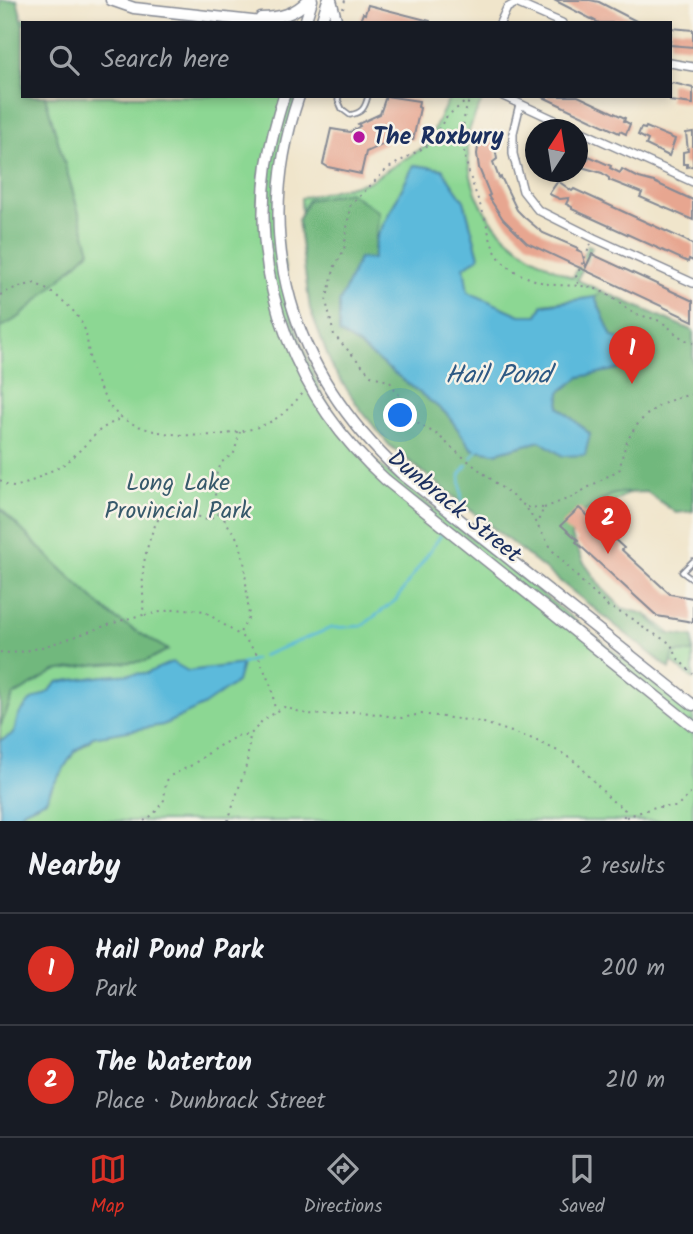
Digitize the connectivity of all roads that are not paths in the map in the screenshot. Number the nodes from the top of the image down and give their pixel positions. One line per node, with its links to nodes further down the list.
1 (111, 0): 4 (main road)
2 (310, 0): 4 (main road); 7 (main road)
3 (330, 0): 8 (main road); 9 (main road)
4 (227, 18): 5 (main road); 6 (main road)
5 (234, 21)
6 (253, 21)
7 (305, 21)
8 (322, 21)
9 (336, 21)
10 (501, 21): 11 (street)
11 (557, 21)
12 (672, 63): 13 (street)
13 (693, 67)
14 (278, 98): 21 (main road)
15 (283, 98): 21 (main road, Dunbrack Street)
16 (298, 98): 28 (main road, Dunbrack Street)
17 (338, 98): 18 (lane)
18 (368, 98)
19 (507, 98): 20 (street)
20 (520, 104): 22 (street); 25 (street)
21 (278, 117): 29 (main road, Dunbrack Street)
22 (553, 119)
23 (588, 135): 24 (street)
24 (693, 182)
25 (693, 283)
26 (693, 561): 27 (lane)
27 (693, 580)
28 (692, 704)
29 (693, 726)

